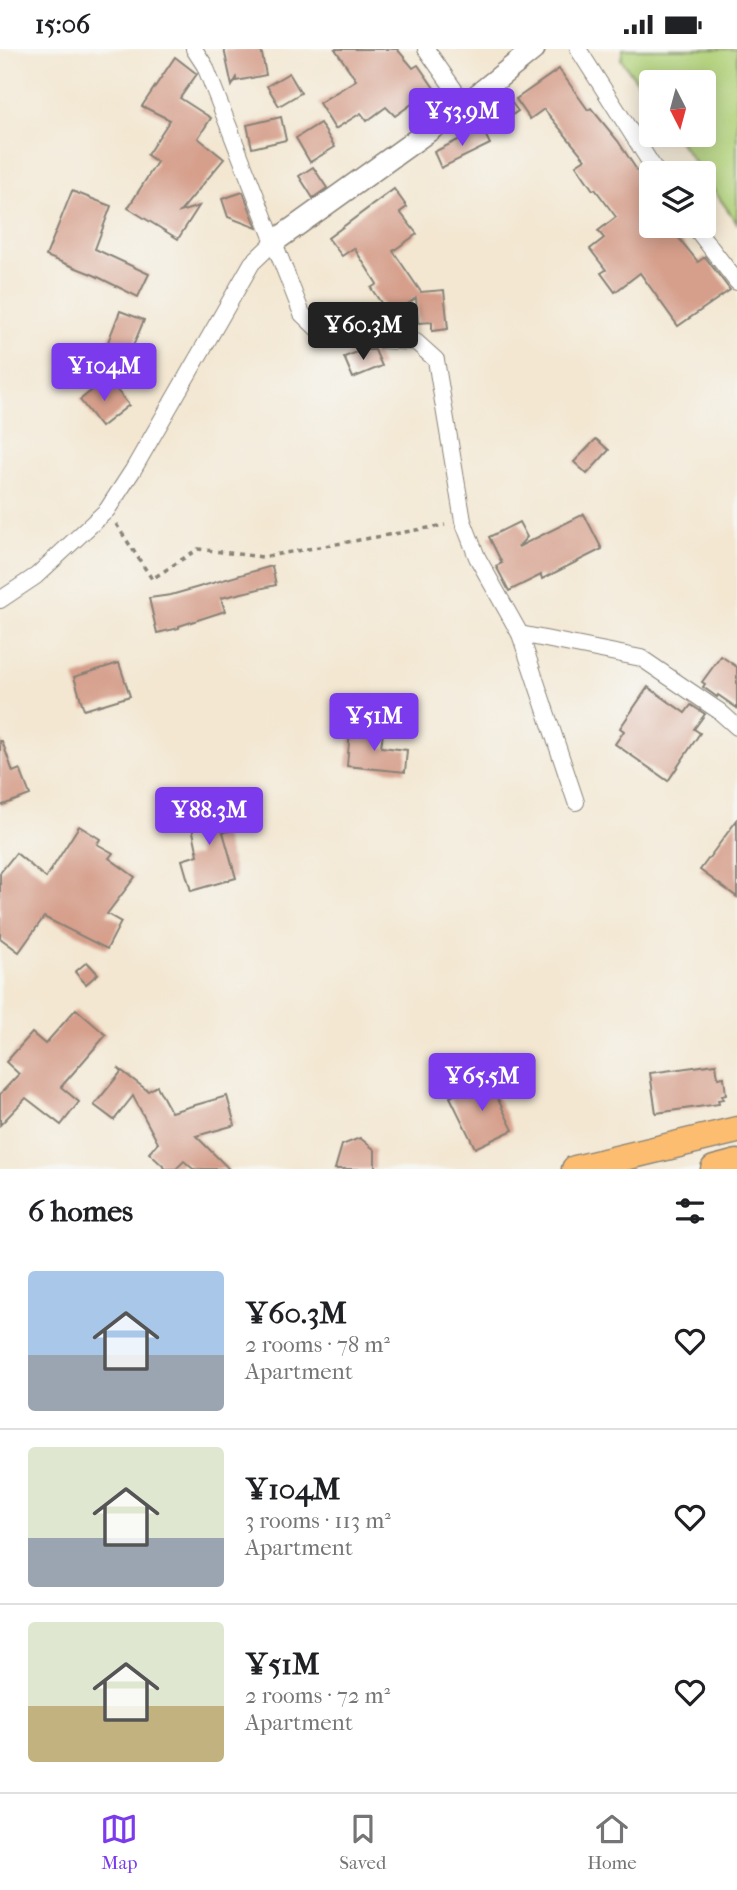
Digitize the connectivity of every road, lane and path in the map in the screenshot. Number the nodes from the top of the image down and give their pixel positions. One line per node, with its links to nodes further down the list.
1 (194, 49): 8 (street)
2 (426, 49): 5 (street)
3 (534, 49): 5 (street)
4 (578, 49): 6 (street)
5 (465, 105): 8 (street)
6 (649, 161)
7 (703, 238): 9 (street)
8 (275, 241): 10 (street); 11 (street)
9 (737, 282)
10 (107, 510): 11 (path); 12 (street)
11 (463, 521): 13 (street)
12 (0, 600)
13 (520, 634): 14 (street); 15 (street)
14 (737, 727)
15 (576, 802)
16 (737, 1130): 18 (main road)
17 (737, 1163): 19 (main road)
18 (575, 1169)
19 (714, 1169)

